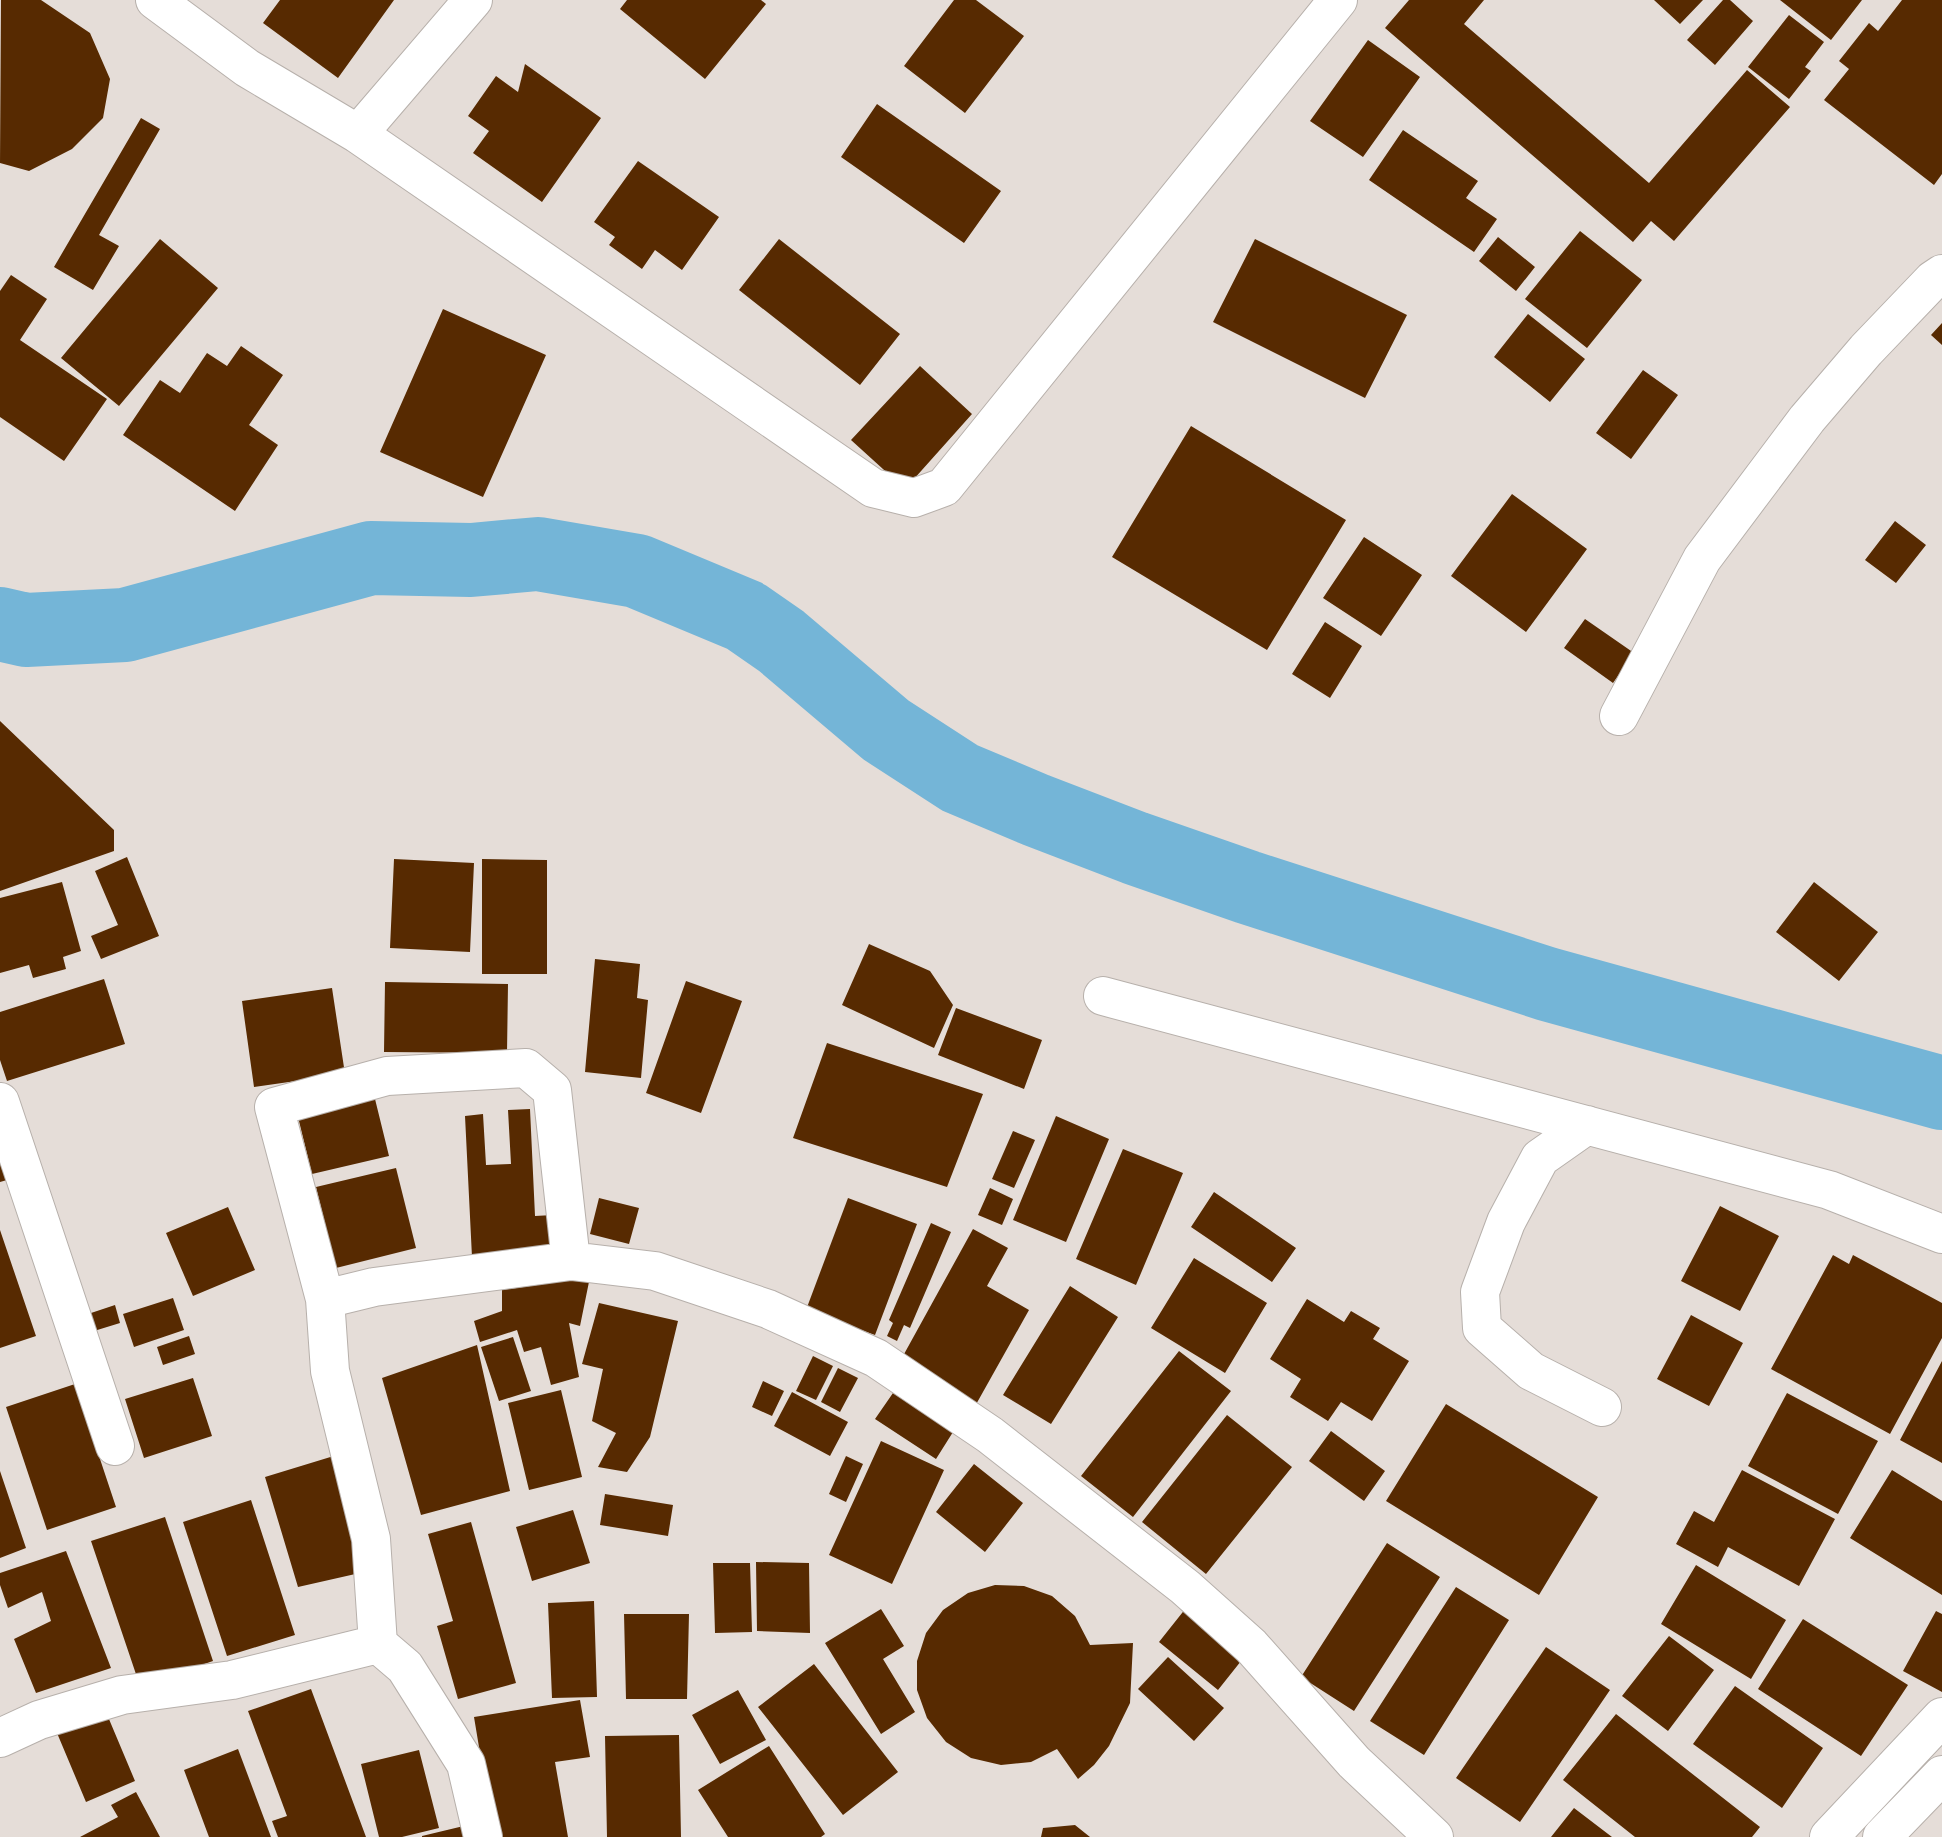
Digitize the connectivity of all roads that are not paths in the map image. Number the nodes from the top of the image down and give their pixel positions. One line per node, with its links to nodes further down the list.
1 (155, 0): 4 (street)
2 (473, 0): 4 (street)
3 (1338, 0): 4 (street)
4 (358, 134)
5 (1942, 274): 6 (street)
6 (1619, 716)
7 (1102, 996): 9 (street)
8 (0, 1102): 14 (street)
9 (1587, 1125): 10 (street); 13 (street)
10 (1942, 1234)
11 (570, 1261): 12 (street); 12 (street); 20 (street)
12 (325, 1299): 15 (street)
13 (1601, 1407)
14 (115, 1446)
15 (378, 1644): 17 (street); 19 (street)
16 (1942, 1717): 21 (street)
17 (0, 1738)
18 (1942, 1775): 22 (street)
19 (483, 1837)
20 (1434, 1837)
21 (1829, 1837)
22 (1882, 1837)

